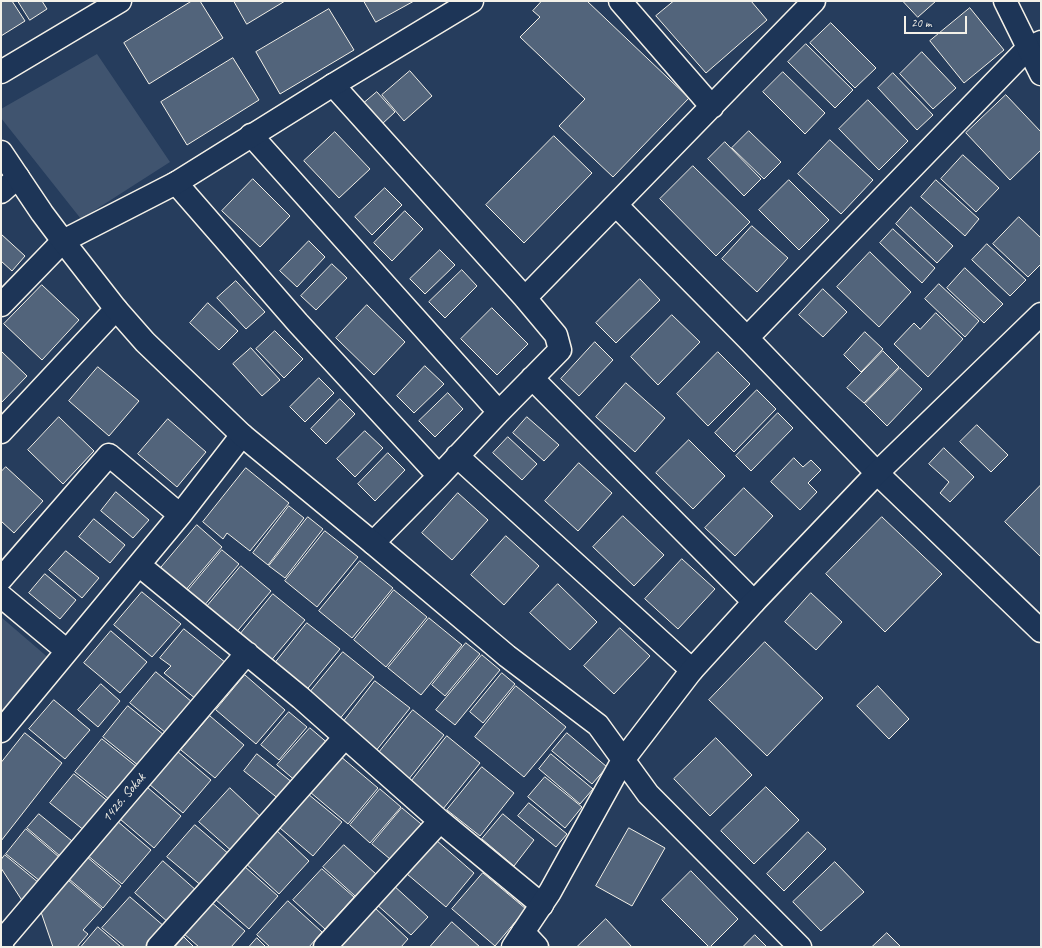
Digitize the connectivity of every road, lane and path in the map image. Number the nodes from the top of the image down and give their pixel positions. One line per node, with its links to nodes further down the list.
1 (472, 1): 9 (street)
2 (620, 1): 10 (street)
3 (1005, 1): 6 (street)
4 (108, 4): 7 (street)
5 (803, 6): 10 (street)
6 (1035, 45): 8 (street); 22 (street)
7 (1, 72)
8 (1041, 74)
9 (334, 85): 11 (street); 18 (street)
10 (712, 107): 16 (street)
11 (251, 136): 14 (street); 24 (street)
12 (1, 152): 13 (street)
13 (18, 177): 15 (street); 17 (street)
14 (176, 183): 17 (street); 29 (street)
15 (1, 192)
16 (616, 205): 18 (street); 22 (street)
17 (62, 241): 19 (street); 20 (street)
18 (525, 298): 23 (street)
19 (1, 305)
20 (116, 310): 25 (street); 26 (street)
21 (1041, 314): 28 (street)
22 (747, 338): 28 (street)
23 (532, 378): 24 (street); 35 (street)
24 (499, 412): 27 (street)
25 (1, 432)
26 (242, 435): 30 (street); 31 (street)
27 (457, 456): 29 (street); 39 (street)
28 (877, 473): 35 (street); 36 (street)
29 (439, 476): 31 (street)
30 (180, 515): 32 (street); 33 (street)
31 (373, 543): 42 (street)
32 (139, 565): 37 (street); 38 (street)
33 (1, 579)
34 (1, 596): 37 (street)
35 (754, 602): 39 (street)
36 (1041, 631)
37 (67, 651): 40 (street)
38 (247, 653): 41 (street); 46 (street, 1426. Sokak)
39 (692, 670): 42 (street)
40 (1, 731)
41 (345, 737): 43 (street); 47 (street)
42 (623, 760): 44 (street); 49 (street)
43 (440, 821): 44 (street); 48 (street)
44 (542, 905): 45 (street)
45 (524, 942)
46 (1, 945)
47 (158, 947)
48 (326, 947)
49 (800, 947)

